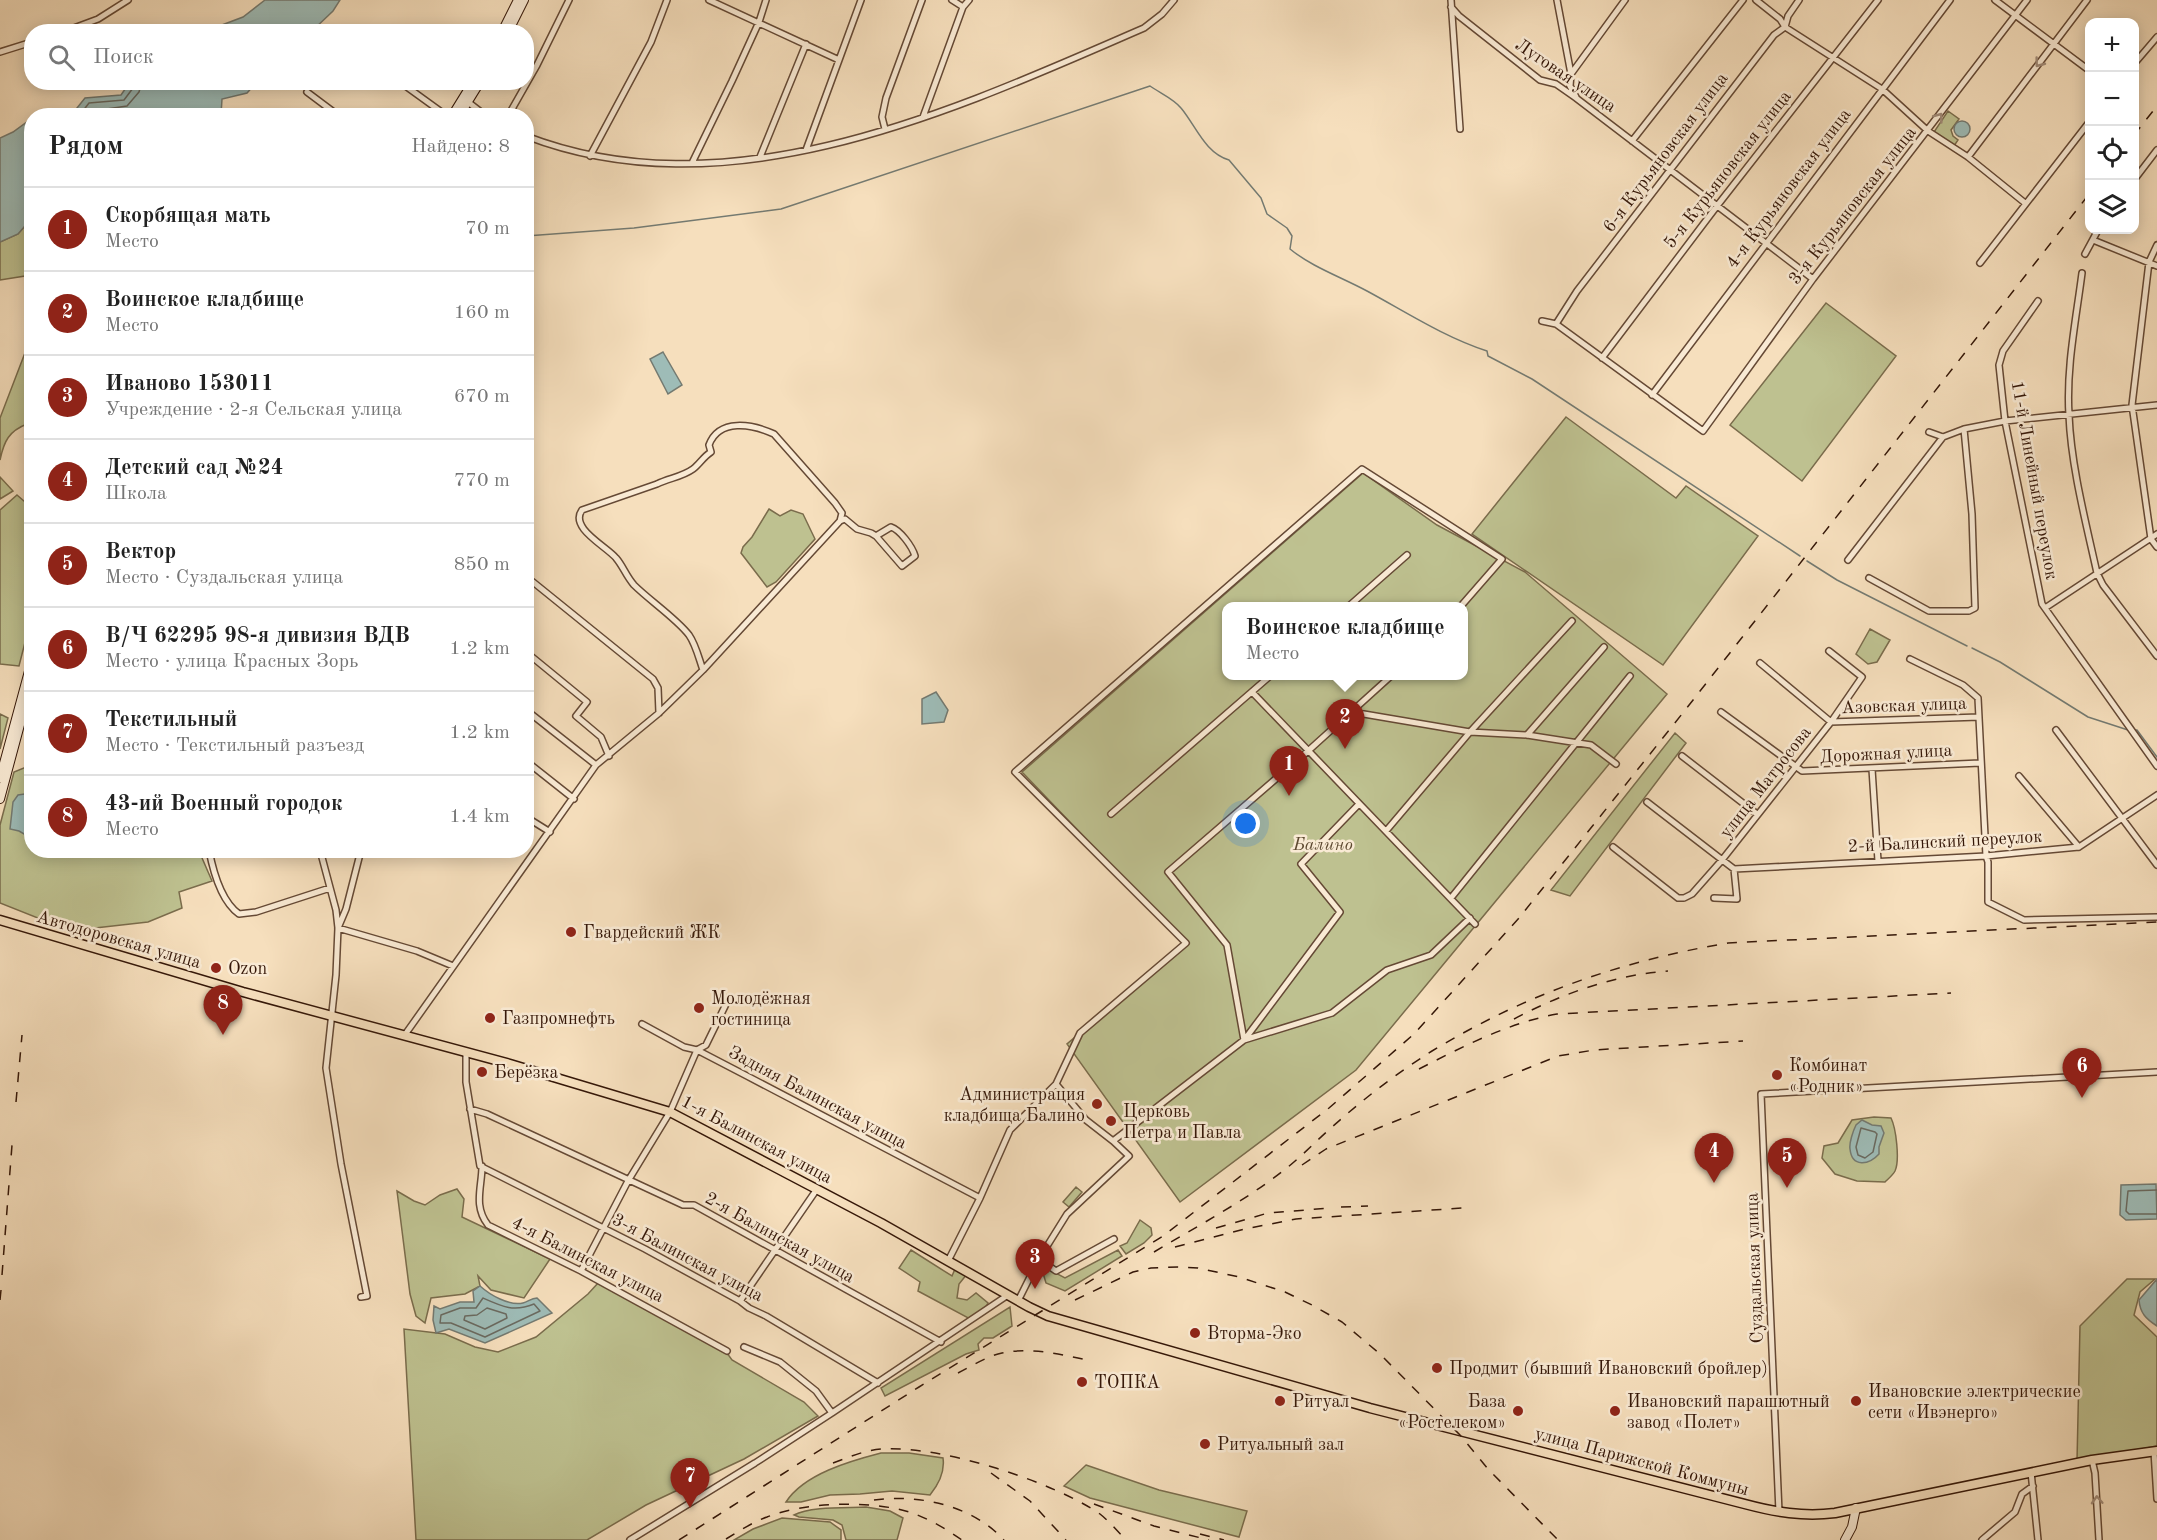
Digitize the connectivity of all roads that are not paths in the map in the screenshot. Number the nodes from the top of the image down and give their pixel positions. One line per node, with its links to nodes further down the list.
1 (128, 0): 26 (street)
2 (569, 0): 39 (street)
3 (667, 0): 64 (street)
4 (709, 0): 25 (street)
5 (766, 0): 25 (street)
6 (861, 0): 37 (street)
7 (922, 0): 57 (street)
8 (952, 0): 23 (street)
9 (969, 0): 23 (street)
10 (1174, 0): 55 (street)
11 (1557, 0): 40 (street)
12 (1625, 0): 40 (street)
13 (1743, 0): 61 (street)
14 (1756, 0): 29 (street)
15 (1799, 0): 29 (street, 6-я Курьяновская улица)
16 (1878, 0): 35 (street, 5-я Курьяновская улица)
17 (1950, 0): 41 (street, 4-я Курьяновская улица)
18 (1995, 0): 24 (street)
19 (2027, 0): 24 (street, 3-я Курьяновская улица)
20 (2087, 0): 33 (street)
21 (518, 2): 27 (main road); 28 (main road)
22 (1451, 3): 47 (street, Луговая улица); 58 (street)
23 (963, 7): 55 (street)
24 (2015, 16): 33 (street); 59 (street, 3-я Курьяновская улица, one-way to 24)
25 (759, 22): 32 (street); 67 (street)
26 (85, 24)
27 (506, 24)
28 (511, 24)
29 (1785, 27): 35 (street); 68 (street, 6-я Курьяновская улица)
30 (2157, 37): 36 (street)
31 (24, 44): 34 (street)
32 (806, 44): 37 (street); 65 (street)
33 (2054, 44): 38 (street); 66 (street, one-way to 66)
34 (0, 52)
35 (1834, 57): 41 (street); 71 (street, 5-я Курьяновская улица)
36 (2139, 58)
37 (839, 60): 62 (street)
38 (2085, 67)
39 (534, 70)
40 (1571, 74): 47 (street)
41 (1882, 89): 59 (street); 74 (street, 4-я Курьяновская улица)
42 (412, 90): 50 (street)
43 (468, 90): 51 (main road)
44 (475, 90): 48 (main road)
45 (523, 90): 54 (street)
46 (307, 92): 49 (street)
47 (1576, 98): 61 (street, Луговая улица)
48 (468, 102): 52 (main road); 53 (street)
49 (328, 108)
50 (438, 108)
51 (455, 108)
52 (464, 108)
53 (476, 108)
54 (513, 108)
55 (923, 117): 57 (street)
56 (2086, 126): 70 (street)
57 (885, 129): 62 (street)
58 (1460, 129)
59 (1928, 131): 66 (street); 81 (street, 3-я Курьяновская улица)
60 (534, 138): 64 (street)
61 (1635, 142): 68 (street, Луговая улица)
62 (806, 150): 65 (street)
63 (2157, 150): 69 (street)
64 (590, 156): 67 (street)
65 (760, 158): 67 (street)
66 (1968, 158): 70 (street)
67 (692, 163)
68 (1670, 170): 71 (street, Луговая улица); 84 (street, 6-я Курьяновская улица)
69 (2139, 173)
70 (2025, 203): 78 (street)
71 (1717, 206): 74 (street, Луговая улица); 85 (street, 5-я Курьяновская улица)
72 (2096, 234): 73 (street)
73 (2093, 240): 76 (street); 77 (street)
74 (1765, 242): 81 (street, Луговая улица); 86 (street, 4-я Курьяновская улица)
75 (2157, 245): 77 (street)
76 (2085, 254)
77 (2149, 262): 79 (street); 88 (street)
78 (1980, 263)
79 (2157, 266)
80 (2082, 273): 89 (street)
81 (1813, 279): 86 (street, 3-я Курьяновская улица)
82 (2038, 301): 90 (street, 11-й Линейный переулок)
83 (1542, 321): 84 (street)
84 (1556, 324): 85 (street)
85 (1602, 358): 86 (street)
86 (1652, 395)
87 (2157, 405): 88 (street)
88 (2132, 409): 89 (street); 97 (street)
89 (2068, 416): 90 (street); 101 (street)
90 (2006, 422): 91 (street); 106 (street, 11-й Линейный переулок)
91 (1964, 429): 93 (street); 102 (street)
92 (1929, 432): 93 (street)
93 (1943, 437): 100 (street)
94 (840, 521): 96 (street); 114 (street); 114 (street)
95 (2157, 534): 97 (street)
96 (876, 536): 96 (street)
97 (2151, 538): 98 (street); 101 (street)
98 (2157, 547)
99 (1407, 555): 104 (street)
100 (1848, 560)
101 (2097, 573): 106 (street); 110 (street)
102 (1869, 578)
103 (534, 583): 123 (street)
104 (1354, 602)
105 (1465, 602): 183 (street)
106 (2044, 606): 137 (street)
107 (1572, 621): 128 (street)
108 (1604, 647): 129 (street)
109 (1829, 651): 126 (street, улица Матросова)
110 (2157, 656)
111 (534, 659): 132 (street)
112 (1910, 659): 125 (street)
113 (1760, 663): 126 (street)
114 (702, 670): 123 (street)
115 (1630, 676): 130 (street)
116 (1265, 680): 119 (street)
117 (1386, 680): 121 (street)
118 (24, 690): 142 (main road)
119 (1252, 692): 131 (street); 148 (street)
120 (24, 710): 144 (main road)
121 (1352, 712): 128 (street); 131 (street)
122 (1721, 712): 139 (street)
123 (659, 713): 132 (street)
124 (534, 716): 136 (street)
125 (1979, 717): 126 (street, Азовская улица); 135 (street)
126 (1831, 722): 139 (street, улица Матросова)
127 (2056, 730): 150 (street)
128 (1470, 732): 129 (street); 152 (street)
129 (1527, 735): 130 (street)
130 (1574, 742): 134 (street); 167 (street)
131 (1308, 751): 147 (street); 179 (street)
132 (609, 756): 136 (street)
133 (1682, 756): 149 (street)
134 (1616, 764)
135 (1980, 764): 140 (street, Дорожная улица); 157 (street)
136 (596, 765): 145 (street)
137 (2157, 766)
138 (534, 767): 145 (street)
139 (1794, 767): 140 (street, Дорожная улица); 149 (street, улица Матросова)
140 (1872, 769): 163 (street)
141 (2019, 776): 155 (street)
142 (0, 778)
143 (2157, 795): 150 (street, 2-й Балинский переулок)
144 (0, 799)
145 (574, 799): 153 (street)
146 (1647, 802): 162 (street)
147 (1359, 804): 152 (street); 179 (street)
148 (1111, 814)
149 (1757, 814): 162 (street, улица Матросова)
150 (2124, 819): 155 (street, 2-й Балинский переулок); 164 (street)
151 (534, 822): 153 (street)
152 (1386, 831): 167 (street)
153 (550, 832): 156 (street)
154 (1613, 847): 162 (street, улица Матросова)
155 (2079, 847): 157 (street, 2-й Балинский переулок)
156 (534, 854)
157 (1986, 856): 163 (street, 2-й Балинский переулок); 169 (street)
158 (212, 858): 166 (street)
159 (322, 858): 166 (street)
160 (359, 858): 173 (street)
161 (531, 858): 174 (street)
162 (1722, 860): 165 (street)
163 (1878, 861): 165 (street, 2-й Балинский переулок)
164 (2157, 865)
165 (1734, 868): 168 (street)
166 (330, 888): 173 (street)
167 (1451, 898): 170 (street)
168 (1714, 898)
169 (2157, 917)
170 (1470, 918): 172 (street); 179 (street)
171 (0, 920): 176 (main road, Автодоровская улица)
172 (1475, 924)
173 (338, 928): 174 (street); 176 (street)
174 (453, 966): 178 (street)
175 (729, 998): 180 (street)
176 (332, 1017): 178 (main road, Автодоровская улица); 198 (street)
177 (642, 1024): 180 (street, Задняя Балинская улица)
178 (404, 1036): 181 (main road, 1-я Балинская улица)
179 (1244, 1040): 186 (street)
180 (697, 1050): 185 (street); 190 (street, Задняя Балинская улица)
181 (466, 1053): 184 (street, 4-я Балинская улица); 185 (main road, 1-я Балинская улица)
182 (2157, 1072): 212 (street, Суздальская улица)
183 (1056, 1084): 186 (street); 190 (street)
184 (470, 1109): 187 (street, 4-я Балинская улица); 188 (street, 2-я Балинская улица)
185 (670, 1112): 188 (street); 189 (main road, 1-я Балинская улица)
186 (1113, 1141): 194 (street)
187 (481, 1166): 191 (street, 3-я Балинская улица); 196 (street, 4-я Балинская улица)
188 (628, 1181): 191 (street); 193 (street, 2-я Балинская улица)
189 (817, 1188): 193 (street); 195 (main road, 1-я Балинская улица)
190 (980, 1198): 195 (street)
191 (604, 1228): 196 (street); 199 (street, 3-я Балинская улица)
192 (1114, 1239): 194 (street)
193 (774, 1249): 199 (street); 201 (street, 2-я Балинская улица)
194 (1039, 1259): 200 (street)
195 (948, 1261): 197 (main road, 1-я Балинская улица)
196 (581, 1271): 203 (street, 4-я Балинская улица)
197 (1008, 1295): 200 (main road, 1-я Балинская улица); 201 (street)
198 (361, 1297)
199 (740, 1301): 204 (street, 3-я Балинская улица)
200 (1018, 1301): 212 (main road, улица Парижской Коммуны)
201 (941, 1342): 204 (street)
202 (744, 1347): 205 (street)
203 (727, 1351)
204 (878, 1383): 205 (street)
205 (832, 1413): 213 (street)
206 (2155, 1451): 207 (main road, улица Парижской Коммуны); 210 (street)
207 (2092, 1460): 208 (main road, улица Парижской Коммуны); 217 (street, one-way to 207)
208 (2031, 1472): 209 (street); 211 (main road, улица Парижской Коммуны)
209 (2033, 1486): 215 (street); 216 (street)
210 (2157, 1499)
211 (1856, 1508): 212 (main road, улица Парижской Коммуны); 214 (main road)
212 (1779, 1512)
213 (630, 1540)
214 (1845, 1540)
215 (1982, 1540)
216 (2038, 1540)
217 (2099, 1540)

